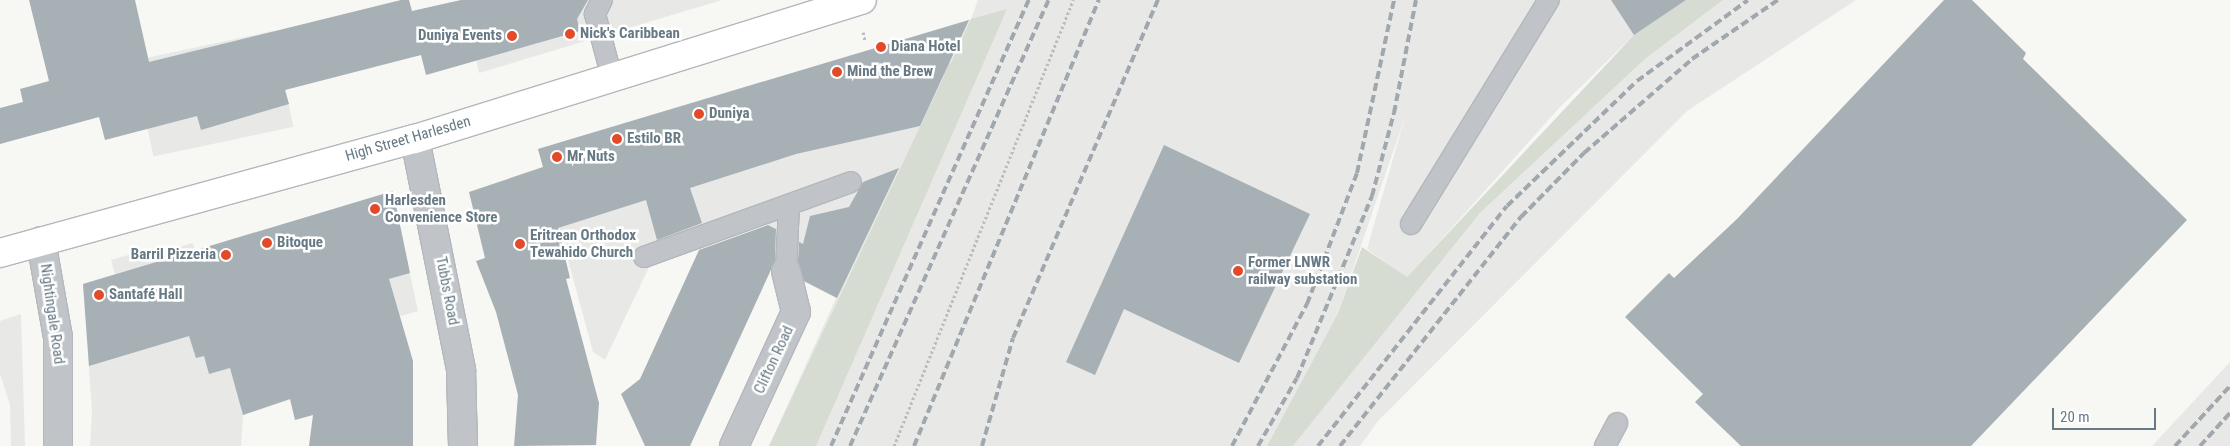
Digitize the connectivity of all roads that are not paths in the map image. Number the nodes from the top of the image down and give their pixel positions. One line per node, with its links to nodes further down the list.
1 (602, 0): 4 (lane)
2 (862, 0): 4 (main road, High Street Harlesden)
3 (1549, 0): 8 (lane)
4 (612, 78): 5 (main road, High Street Harlesden)
5 (415, 139): 9 (main road, High Street Harlesden); 15 (street, Tubbs Road)
6 (851, 182): 7 (lane)
7 (789, 205): 11 (lane); 12 (lane)
8 (1411, 224)
9 (41, 242): 10 (main road, High Street Harlesden); 14 (street, Nightingale Road)
10 (0, 253)
11 (644, 257)
12 (786, 270): 16 (street, Clifton Road)
13 (1617, 423): 17 (lane)
14 (58, 446)
15 (463, 446)
16 (734, 446)
17 (1605, 446)

